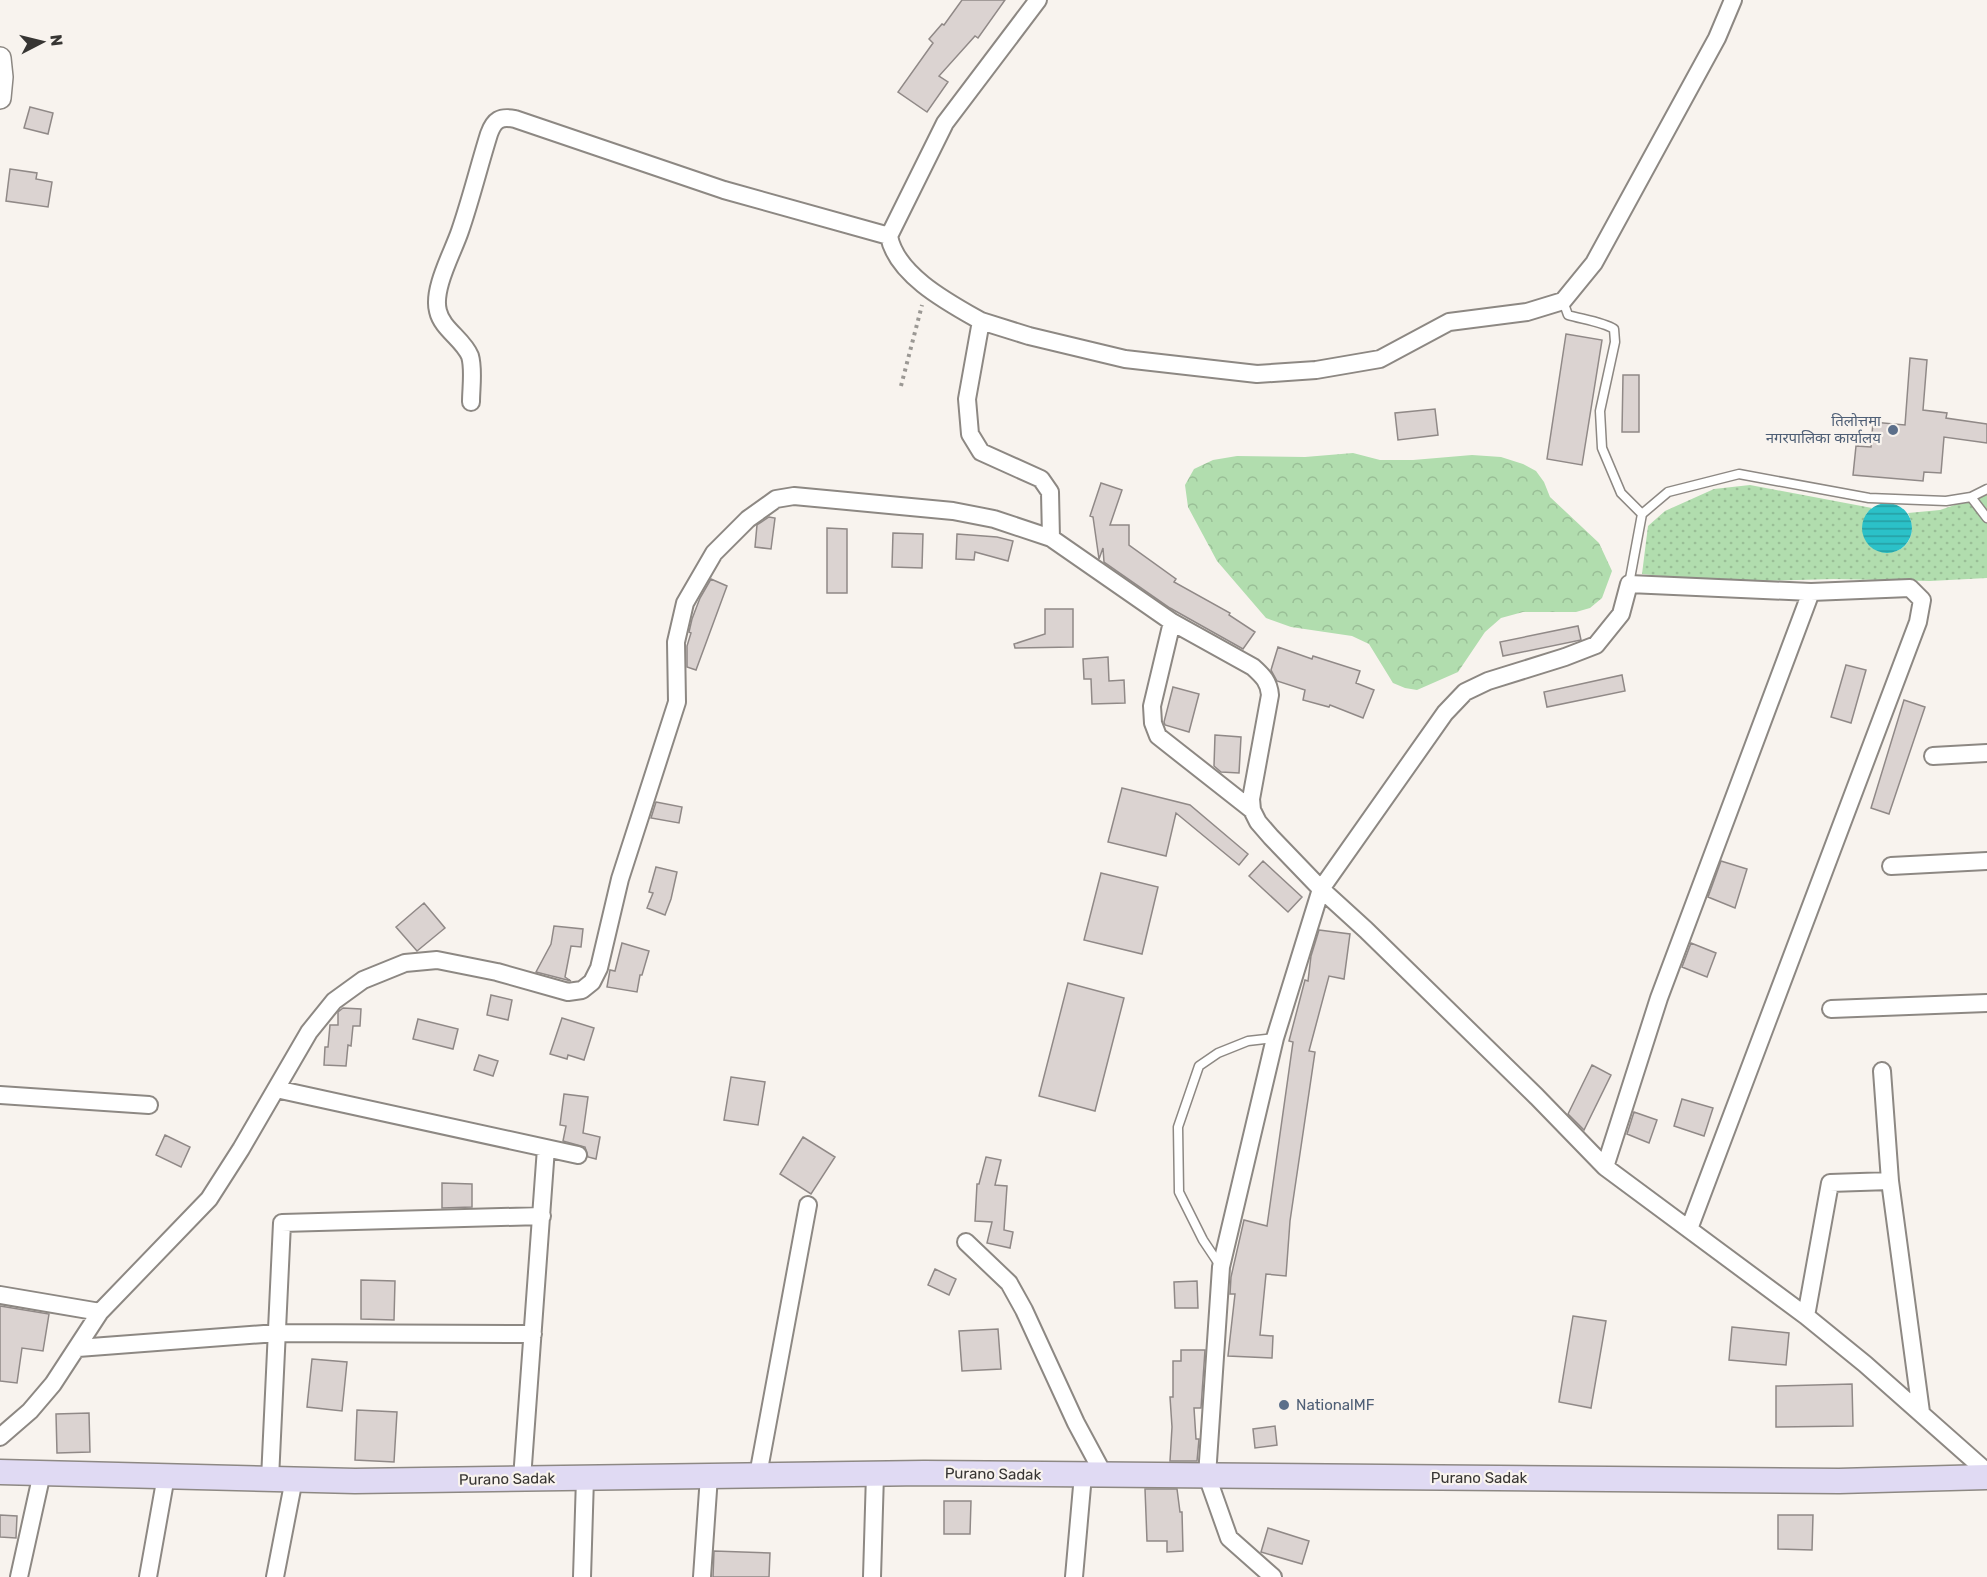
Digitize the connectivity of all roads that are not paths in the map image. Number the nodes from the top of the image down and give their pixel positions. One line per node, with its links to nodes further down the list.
1 (1038, 0): 5 (street)
2 (1733, 0): 6 (street)
3 (0, 58): 4 (street)
4 (0, 98)
5 (889, 236): 7 (street); 8 (street)
6 (1563, 301): 7 (street); 11 (lane)
7 (981, 321): 13 (street)
8 (471, 402)
9 (1987, 489): 10 (lane)
10 (1971, 497): 11 (lane); 12 (lane)
11 (1642, 514): 14 (lane)
12 (1987, 519)
13 (1051, 538): 16 (street); 27 (street)
14 (1629, 584): 15 (street); 22 (street)
15 (1811, 592): 32 (street); 36 (street)
16 (1172, 622): 19 (street); 19 (street)
17 (1987, 753): 18 (street)
18 (1933, 756)
19 (1252, 810): 22 (street)
20 (1987, 861): 21 (street)
21 (1891, 866)
22 (1321, 889): 25 (street); 32 (street)
23 (1987, 1003): 24 (street)
24 (1831, 1009)
25 (1275, 1038): 38 (street); 38 (lane)
26 (1882, 1071): 33 (street)
27 (276, 1089): 30 (street); 40 (street)
28 (0, 1095): 29 (street)
29 (149, 1105)
30 (546, 1148): 31 (street); 35 (street)
31 (578, 1155)
32 (1605, 1167): 36 (street)
33 (1890, 1181): 41 (street); 45 (street)
34 (808, 1205): 51 (street)
35 (542, 1216): 42 (street); 43 (street)
36 (1689, 1229): 41 (street)
37 (966, 1242): 52 (street)
38 (1221, 1267): 55 (street)
39 (0, 1295): 40 (street)
40 (100, 1312): 44 (street)
41 (1806, 1316): 45 (street)
42 (277, 1333): 43 (street); 44 (street); 58 (street)
43 (533, 1334): 59 (street)
44 (78, 1348): 46 (street)
45 (1921, 1412): 48 (street)
46 (0, 1437)
47 (0, 1472): 49 (main road, Purano Sadak)
48 (1987, 1472)
49 (42, 1473): 53 (main road, Purano Sadak); 60 (street)
50 (875, 1474): 51 (main road, Purano Sadak); 52 (main road, Purano Sadak); 65 (street)
51 (758, 1475): 54 (main road, Purano Sadak)
52 (1094, 1475): 55 (main road, Purano Sadak); 66 (street)
53 (166, 1476): 58 (main road, Purano Sadak); 61 (street)
54 (709, 1476): 57 (main road, Purano Sadak); 64 (street)
55 (1207, 1476): 56 (main road, Purano Sadak); 67 (street)
56 (1987, 1477)
57 (585, 1478): 59 (main road, Purano Sadak); 63 (street)
58 (282, 1479): 59 (main road, Purano Sadak); 62 (street)
59 (522, 1479)
60 (19, 1577)
61 (148, 1577)
62 (275, 1577)
63 (582, 1577)
64 (702, 1577)
65 (872, 1577)
66 (1074, 1577)
67 (1273, 1577)

